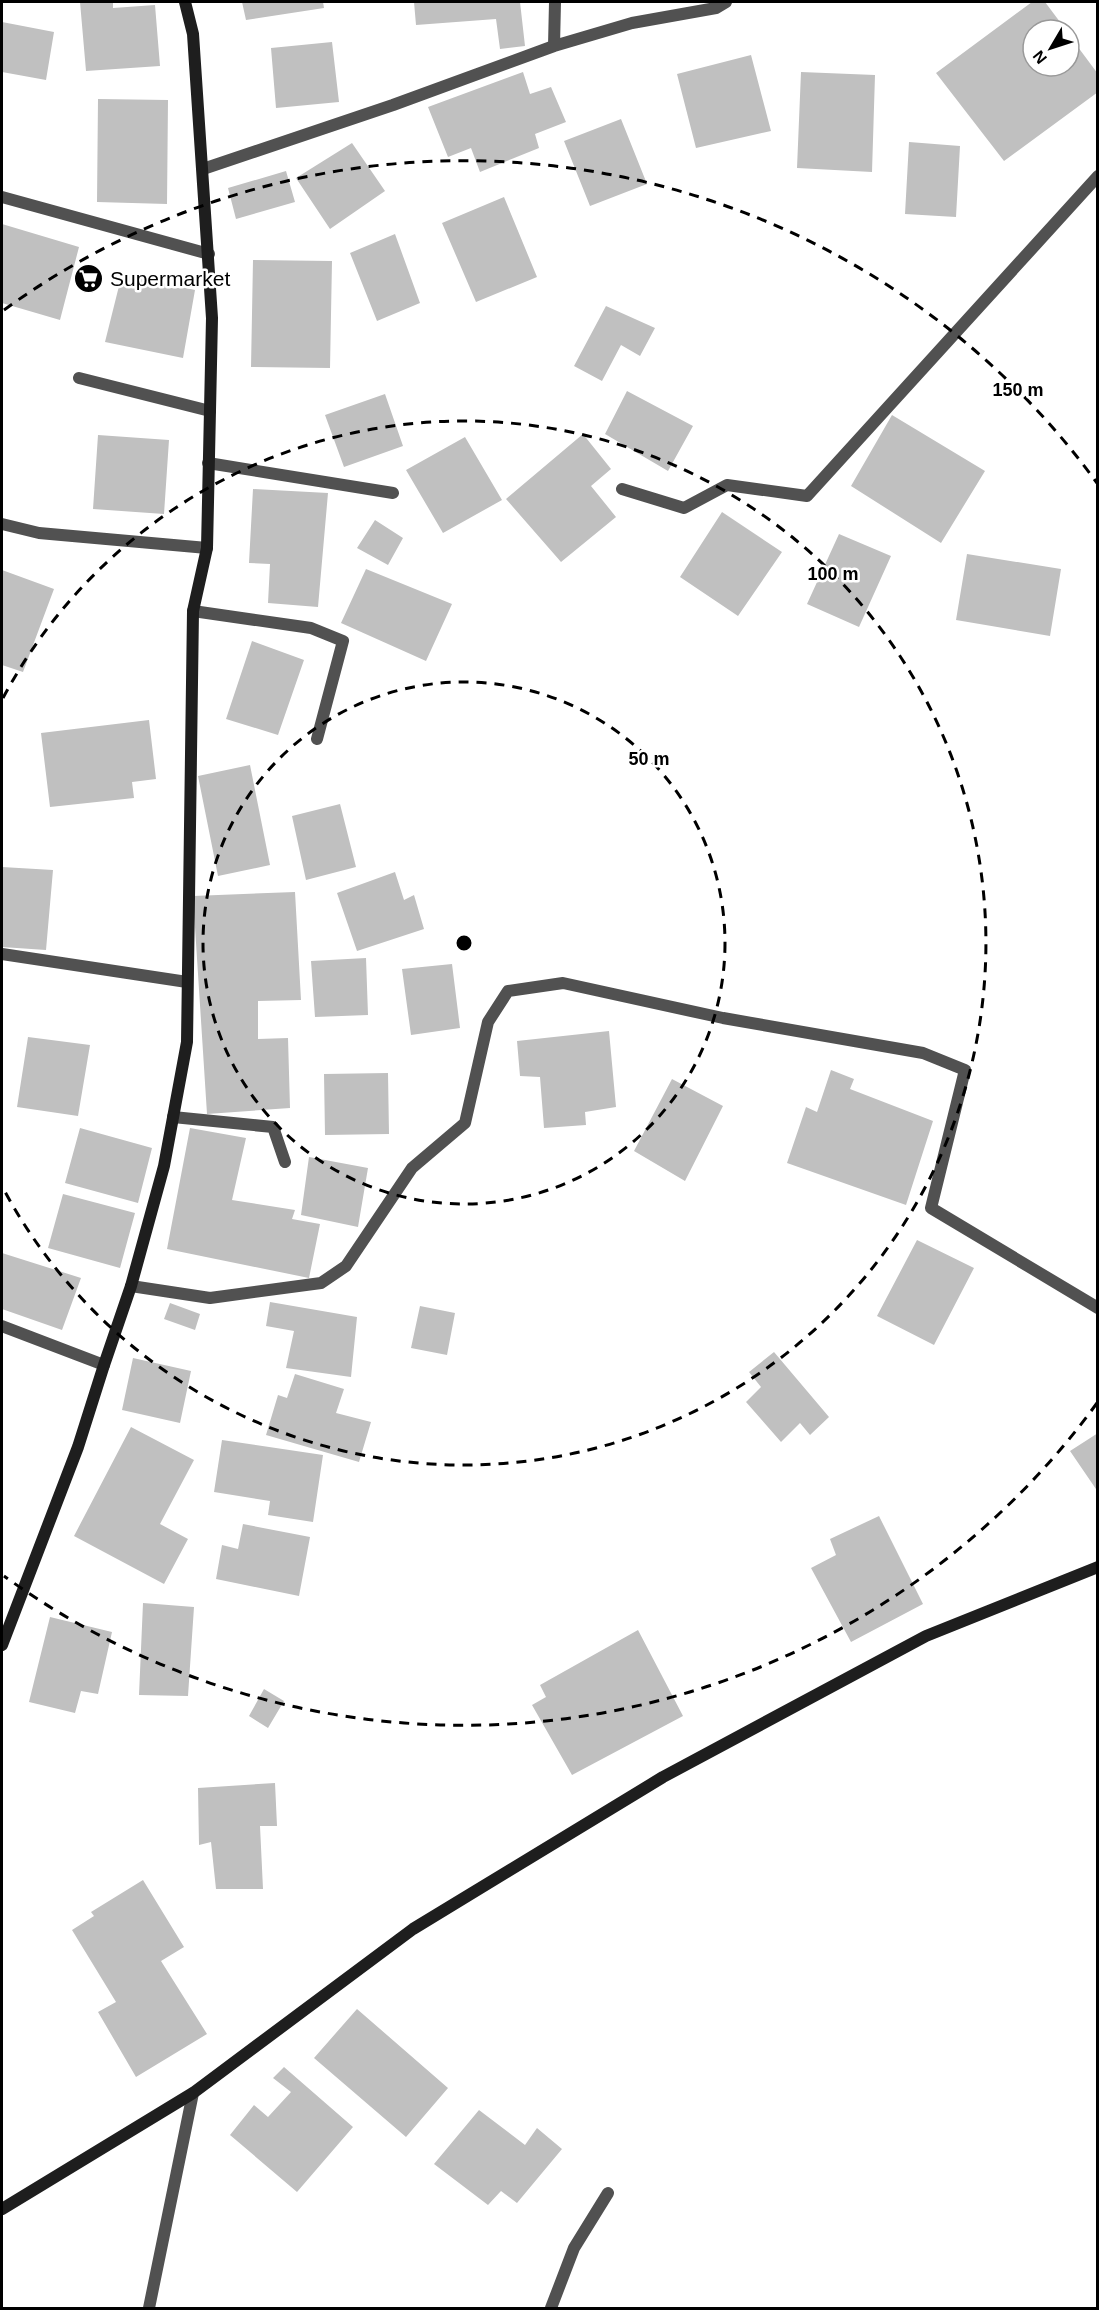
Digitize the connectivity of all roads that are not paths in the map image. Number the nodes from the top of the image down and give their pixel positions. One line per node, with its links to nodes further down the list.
1 (185, 2): 5 (street)
2 (555, 2): 4 (street)
3 (726, 2): 4 (street)
4 (554, 46): 5 (street)
5 (204, 169): 8 (street)
6 (1098, 176): 12 (street)
7 (2, 197): 8 (street)
8 (209, 254): 10 (street)
9 (79, 378): 10 (street)
10 (210, 411): 11 (street)
11 (208, 463): 13 (street); 15 (street)
12 (622, 489)
13 (393, 493)
14 (2, 524): 15 (street)
15 (207, 548): 16 (street)
16 (193, 612): 17 (street); 19 (street)
17 (317, 739)
18 (2, 954): 19 (street)
19 (187, 982): 20 (street)
20 (173, 1117): 21 (street); 22 (street)
21 (285, 1162)
22 (131, 1286): 23 (street); 25 (street)
23 (1098, 1308)
24 (2, 1326): 25 (street)
25 (104, 1365): 27 (street)
26 (1098, 1567): 28 (street)
27 (2, 1645)
28 (193, 2093): 30 (street); 31 (street)
29 (608, 2193): 32 (street)
30 (2, 2209)
31 (149, 2308)
32 (551, 2308)

